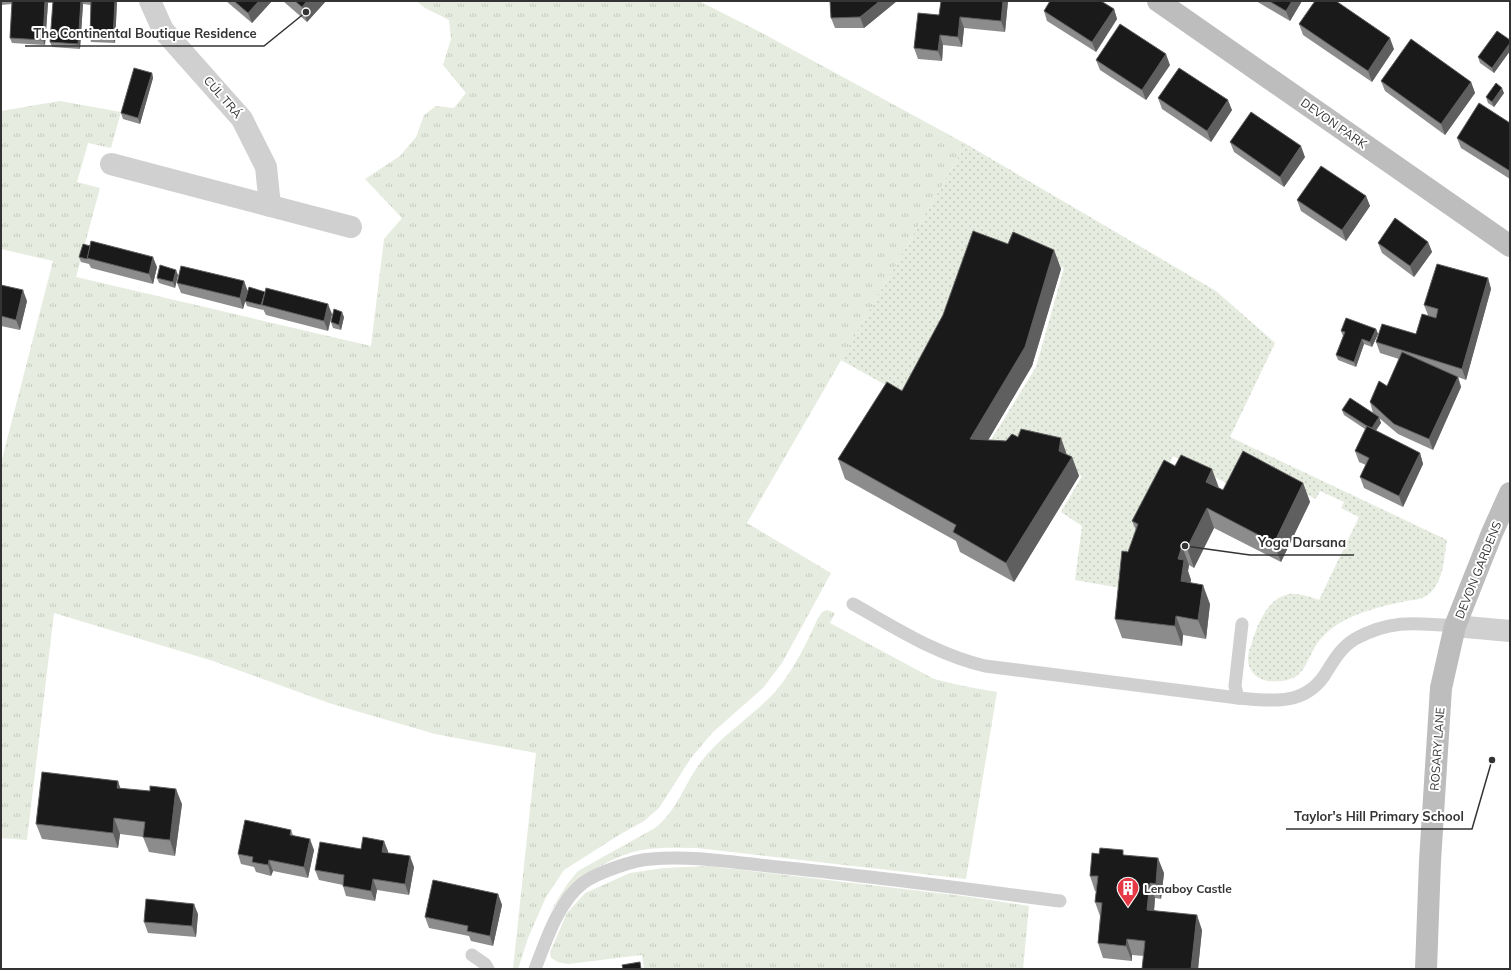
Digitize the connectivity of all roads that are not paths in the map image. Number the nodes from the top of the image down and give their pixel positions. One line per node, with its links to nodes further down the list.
1 (150, 1): 4 (street, CÚL TRÁ)
2 (1158, 1): 6 (street, DEVON PARK)
3 (110, 164): 4 (street)
4 (270, 206): 5 (street)
5 (351, 227)
6 (1510, 246)
7 (1510, 493): 10 (street, DEVON GARDENS)
8 (853, 604): 12 (lane)
9 (1242, 624): 12 (lane)
10 (1455, 626): 11 (street); 12 (lane); 17 (street, ROSARY LANE)
11 (1510, 630)
12 (1238, 698)
13 (1060, 901): 16 (lane)
14 (472, 955): 15 (lane)
15 (488, 969)
16 (535, 969)
17 (1426, 969)

